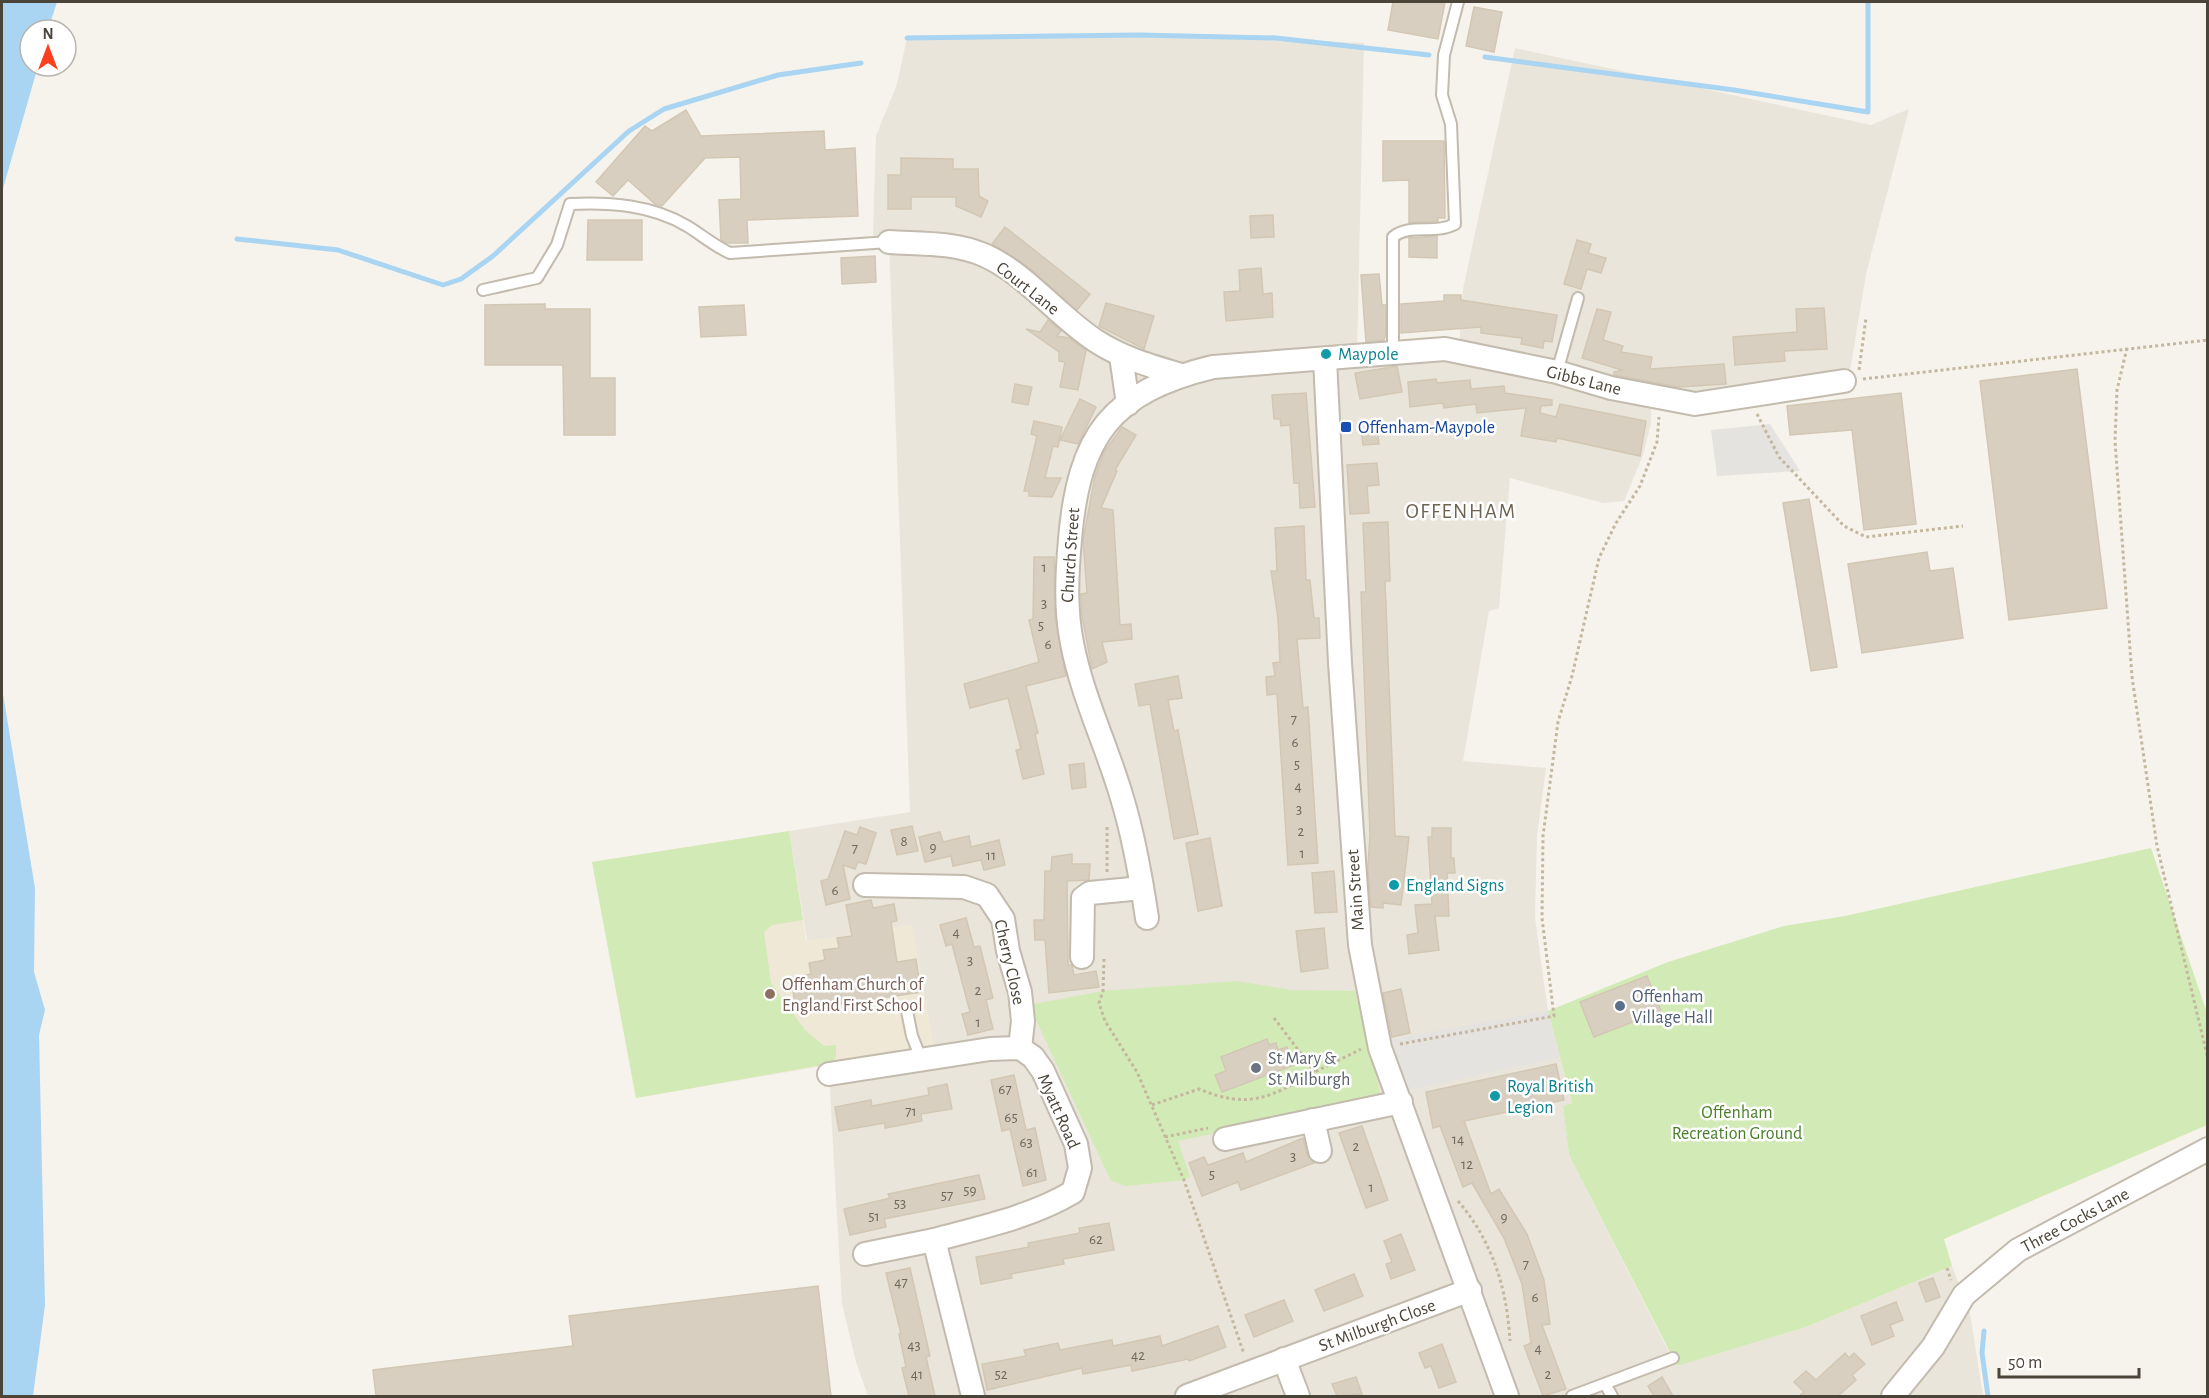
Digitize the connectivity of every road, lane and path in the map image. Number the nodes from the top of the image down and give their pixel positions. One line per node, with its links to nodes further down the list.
1 (1458, 2): 8 (lane)
2 (889, 242): 3 (lane); 9 (street, Court Lane)
3 (483, 290)
4 (1578, 298): 11 (lane)
5 (1866, 318): 7 (path)
6 (2208, 340): 7 (path)
7 (2127, 348): 29 (path)
8 (1393, 353): 10 (street, Gibbs Lane); 11 (street, Gibbs Lane)
9 (1121, 356): 12 (street, Court Lane); 16 (street)
10 (1325, 359): 12 (street, Church Street); 27 (street, Main Street)
11 (1557, 372): 14 (street, Gibbs Lane)
12 (1181, 375): 16 (street, Church Street)
13 (1844, 381): 15 (street, Gibbs Lane)
14 (1660, 397): 15 (street, Gibbs Lane); 27 (path)
15 (1747, 397): 17 (path)
16 (1128, 404): 20 (street, Church Street)
17 (1963, 526)
18 (1107, 818): 21 (path)
19 (865, 885): 28 (street, Cherry Close)
20 (1142, 888): 21 (street); 22 (street, Church Street)
21 (1107, 892): 24 (street)
22 (1147, 918)
23 (1104, 949): 34 (path)
24 (1082, 957)
25 (907, 1011): 30 (lane)
26 (1274, 1018): 31 (path)
27 (1380, 1046): 31 (path); 33 (street, Main Street)
28 (1020, 1048): 30 (street); 39 (street, Myatt Road)
29 (2208, 1059)
30 (922, 1061): 32 (street)
31 (1315, 1072): 34 (path)
32 (829, 1074)
33 (1401, 1102): 35 (street); 41 (street, Main Street)
34 (1152, 1105): 44 (path)
35 (1313, 1120): 36 (street); 38 (street)
36 (1225, 1139)
37 (2208, 1149): 52 (street, Three Cocks Lane)
38 (1320, 1151)
39 (934, 1240): 40 (street, Myatt Road); 46 (street)
40 (865, 1254)
41 (1470, 1290): 43 (street, St Milburgh Close); 49 (street, Main Street)
42 (1672, 1358): 45 (lane)
43 (1284, 1359): 44 (street, St Milburgh Close); 48 (street)
44 (1251, 1374): 47 (street, St Milburgh Close)
45 (1605, 1384): 50 (lane); 51 (lane)
46 (973, 1396)
47 (1187, 1396)
48 (1298, 1396)
49 (1507, 1396)
50 (1572, 1396)
51 (1612, 1396)
52 (1893, 1396)

